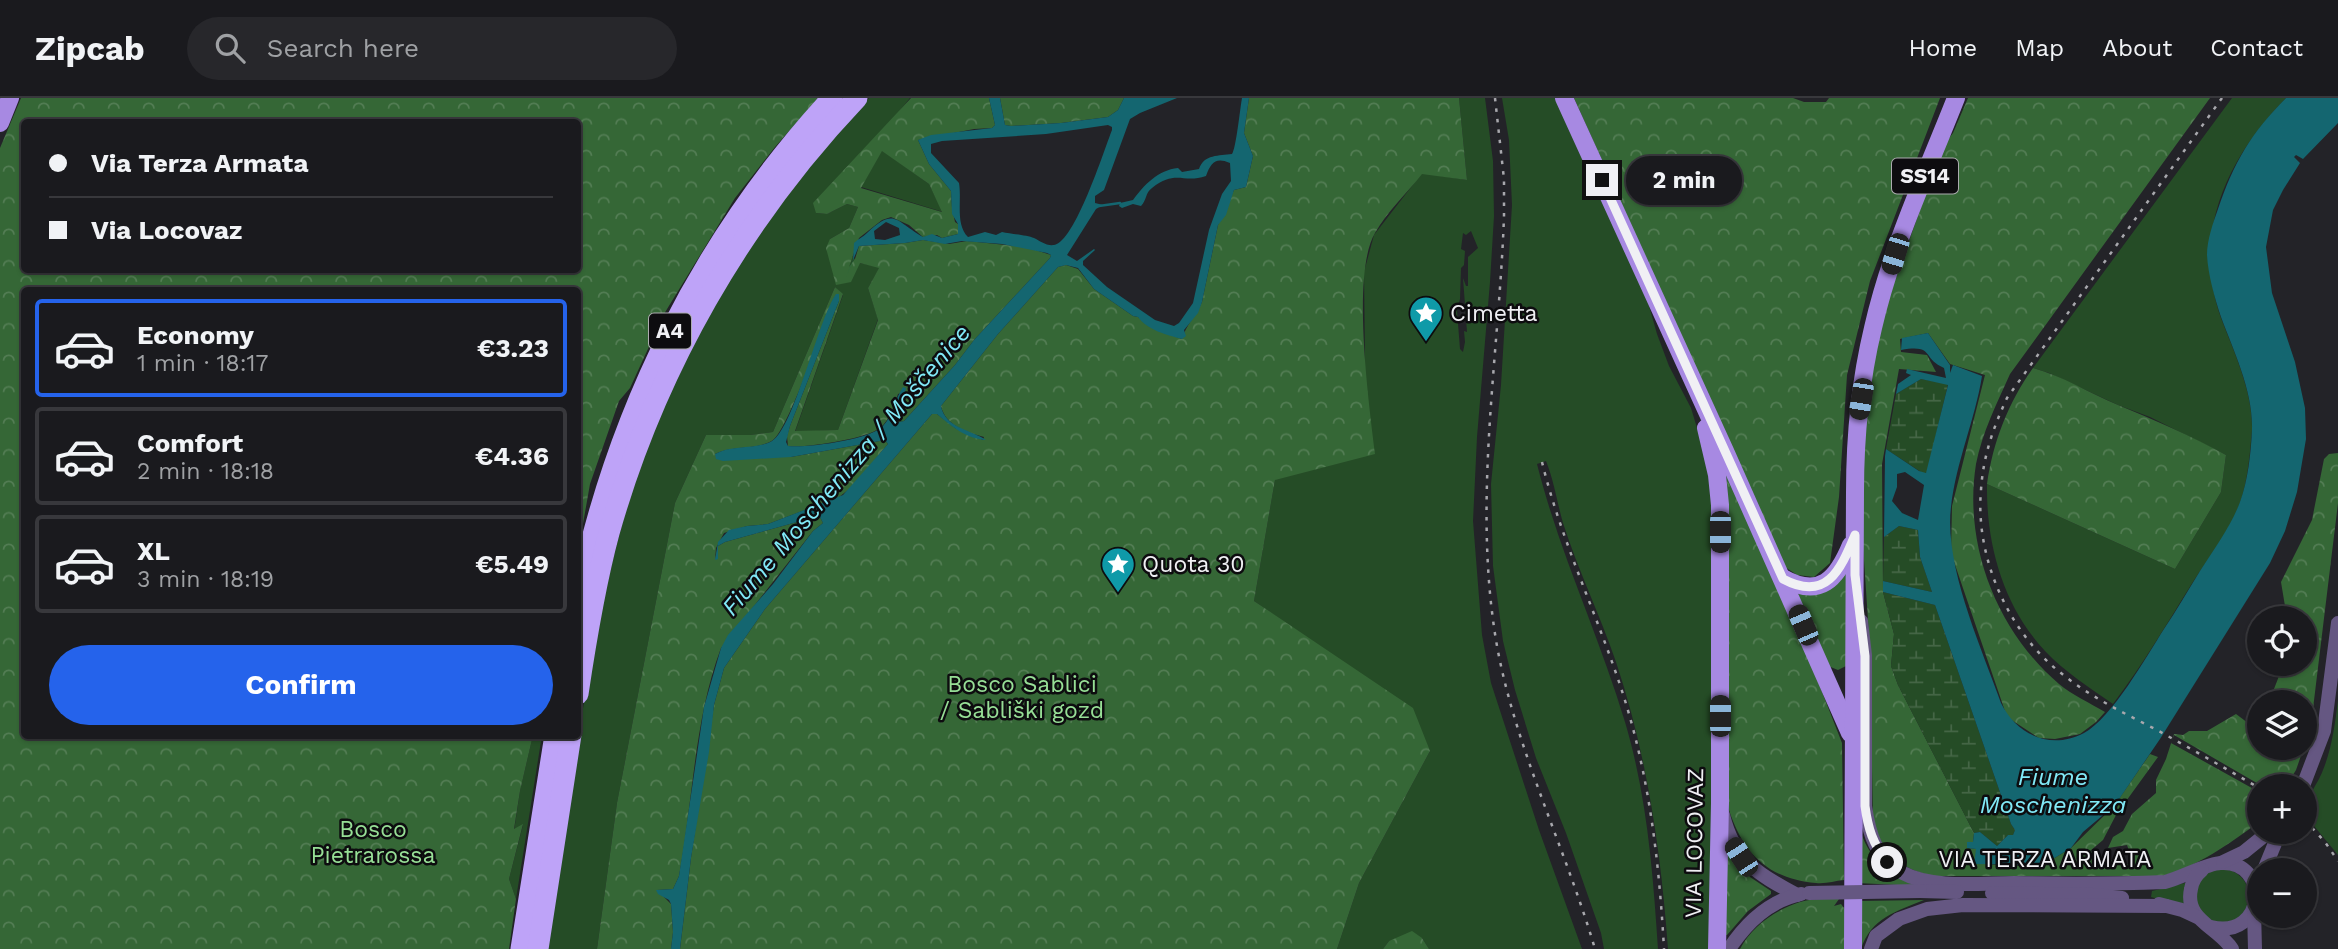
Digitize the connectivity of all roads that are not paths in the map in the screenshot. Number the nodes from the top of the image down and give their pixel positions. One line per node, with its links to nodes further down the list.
1 (10, 98): 6 (main road)
2 (832, 98): 11 (highway, A4)
3 (857, 98): 13 (highway, A4)
4 (1564, 98): 7 (main road, VIA LOCOVAZ)
5 (1956, 98): 8 (main road, SS14)
6 (0, 122)
7 (1685, 365): 10 (main road, VIA LOCOVAZ); 18 (main road, VIA LOCOVAZ)
8 (1855, 535): 9 (main road, SS14); 10 (main road)
9 (1855, 575): 16 (main road, SS14); 23 (street, VIA TERZA ARMATA)
10 (1783, 579): 16 (main road, VIA LOCOVAZ)
11 (581, 585)
12 (2338, 622): 17 (street)
13 (581, 677)
14 (554, 739): 31 (highway)
15 (570, 739): 32 (highway)
16 (1853, 740): 35 (main road, SS14)
17 (2307, 774)
18 (1720, 803): 24 (street, VIA TERZA ARMATA); 33 (main road, VIA LOCOVAZ)
19 (2255, 844): 20 (street, VIA TERZA ARMATA)
20 (2223, 862): 21 (street, VIA TERZA ARMATA); 22 (street)
21 (2205, 867): 23 (street, VIA TERZA ARMATA); 27 (street)
22 (2247, 872)
23 (2165, 883): 25 (street, VIA TERZA ARMATA)
24 (1803, 894): 25 (street, VIA TERZA ARMATA, bridge); 34 (street, VIA TERZA ARMATA)
25 (2093, 895): 26 (street, VIA TERZA ARMATA)
26 (2166, 906): 27 (street, VIA TERZA ARMATA); 36 (street, VIA TERZA ARMATA)
27 (2197, 917): 29 (street, VIA TERZA ARMATA)
28 (2247, 918): 29 (street)
29 (2211, 927): 37 (street, VIA TERZA ARMATA)
30 (2254, 928): 38 (street)
31 (521, 949)
32 (538, 949)
33 (1717, 949)
34 (1729, 949)
35 (1853, 949)
36 (1871, 949)
37 (2232, 949)
38 (2255, 949)

